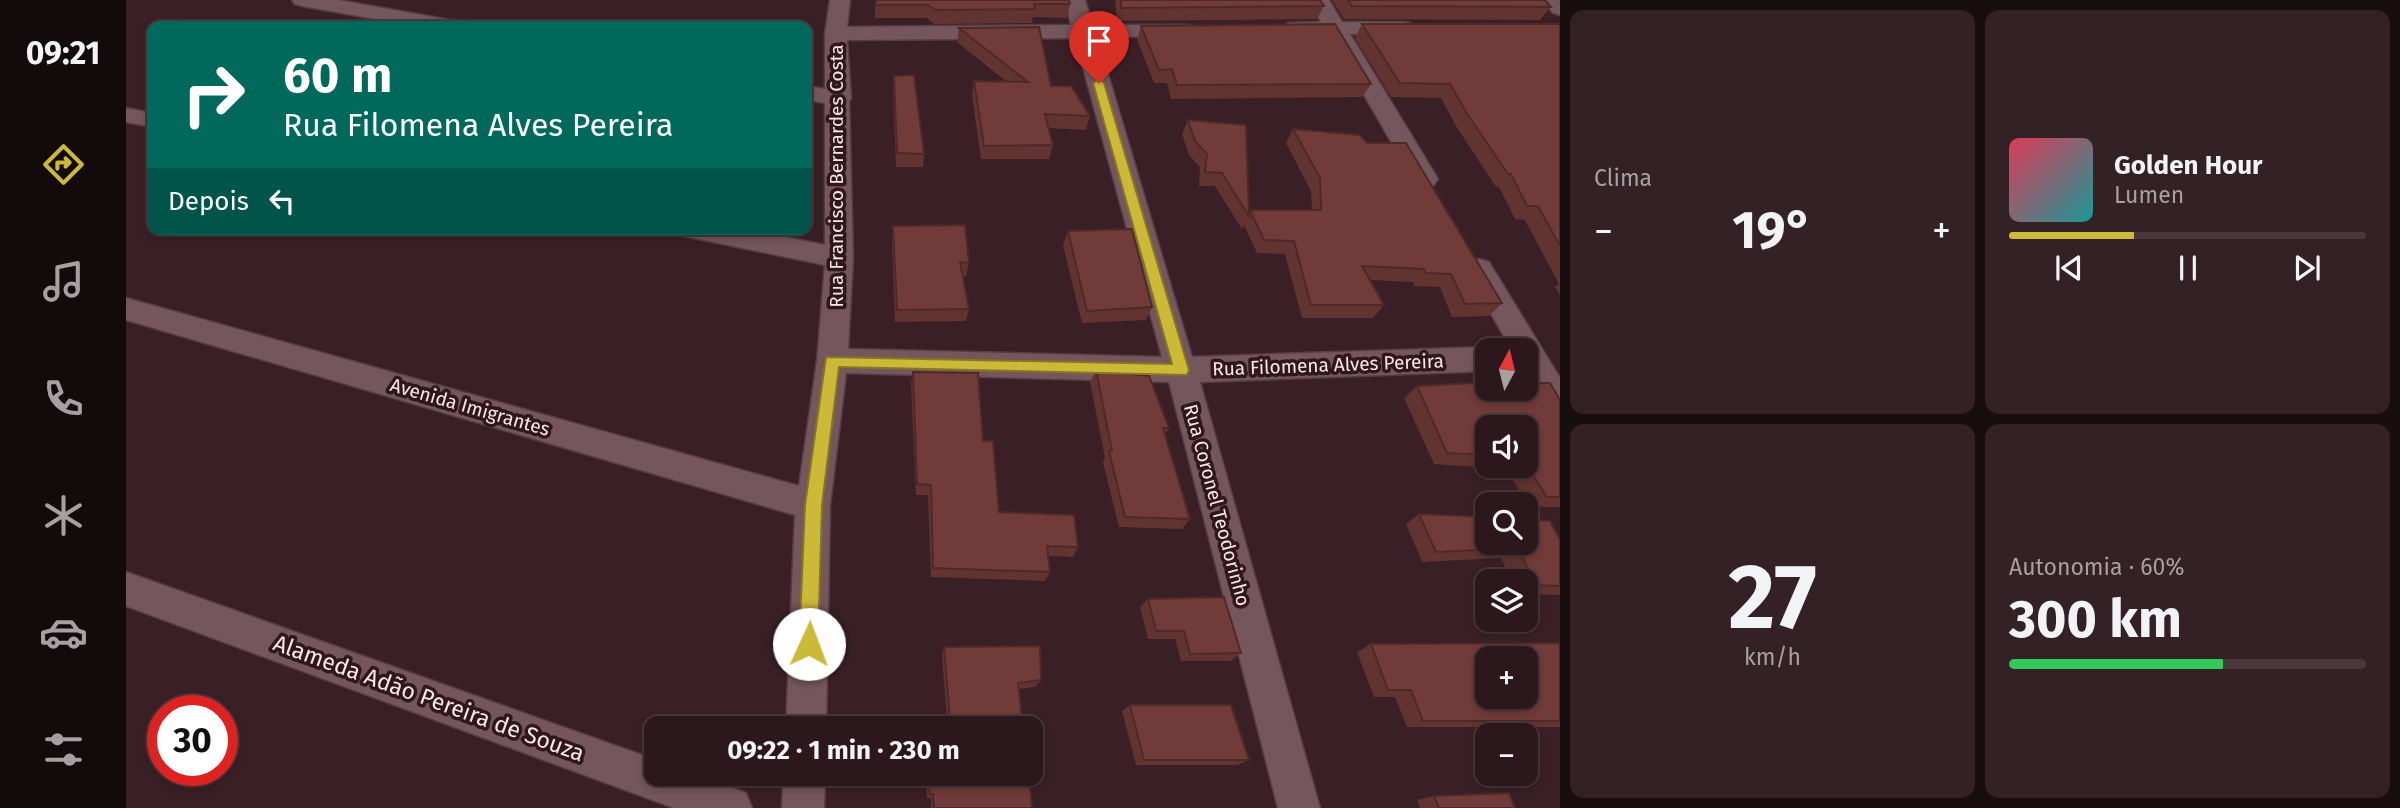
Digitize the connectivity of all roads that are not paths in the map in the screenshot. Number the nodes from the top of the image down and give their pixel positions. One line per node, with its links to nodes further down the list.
1 (302, 0): 8 (street)
2 (437, 0): 9 (street)
3 (840, 0): 15 (street, Rua Francisco Bernardes Costa)
4 (1075, 0): 14 (street, Rua Coronel Teodorinho)
5 (1319, 0): 10 (street)
6 (1552, 0): 7 (street)
7 (1560, 9)
8 (402, 21)
9 (413, 21)
10 (1335, 28): 11 (street); 13 (street); 20 (street)
11 (1428, 28)
12 (1195, 29): 14 (street)
13 (1279, 29)
14 (1084, 31): 15 (street); 28 (street, Rua Coronel Teodorinho)
15 (836, 34): 17 (street, Rua Francisco Bernardes Costa)
16 (812, 94): 17 (street)
17 (839, 99): 23 (street, Rua Francisco Bernardes Costa)
18 (126, 115): 19 (street)
19 (147, 119)
20 (1440, 204)
21 (724, 235): 23 (street)
22 (1468, 251): 25 (street)
23 (839, 258): 27 (street, Rua Francisco Bernardes Costa)
24 (131, 316): 30 (street, Avenida Imigrantes)
25 (1539, 357): 29 (street)
26 (1475, 359): 28 (street, Rua Filomena Alves Pereira)
27 (832, 361): 28 (street, Rua Filomena Alves Pereira); 30 (street, Rua Francisco Bernardes Costa)
28 (1181, 370): 36 (street, Rua Coronel Teodorinho)
29 (1560, 405)
30 (813, 505): 32 (street, Rua Francisco Bernardes Costa)
31 (126, 589): 34 (street, Alameda Adão Pereira de Souza)
32 (806, 716)
33 (804, 786): 35 (street)
34 (732, 808)
35 (803, 808)
36 (1299, 808)

